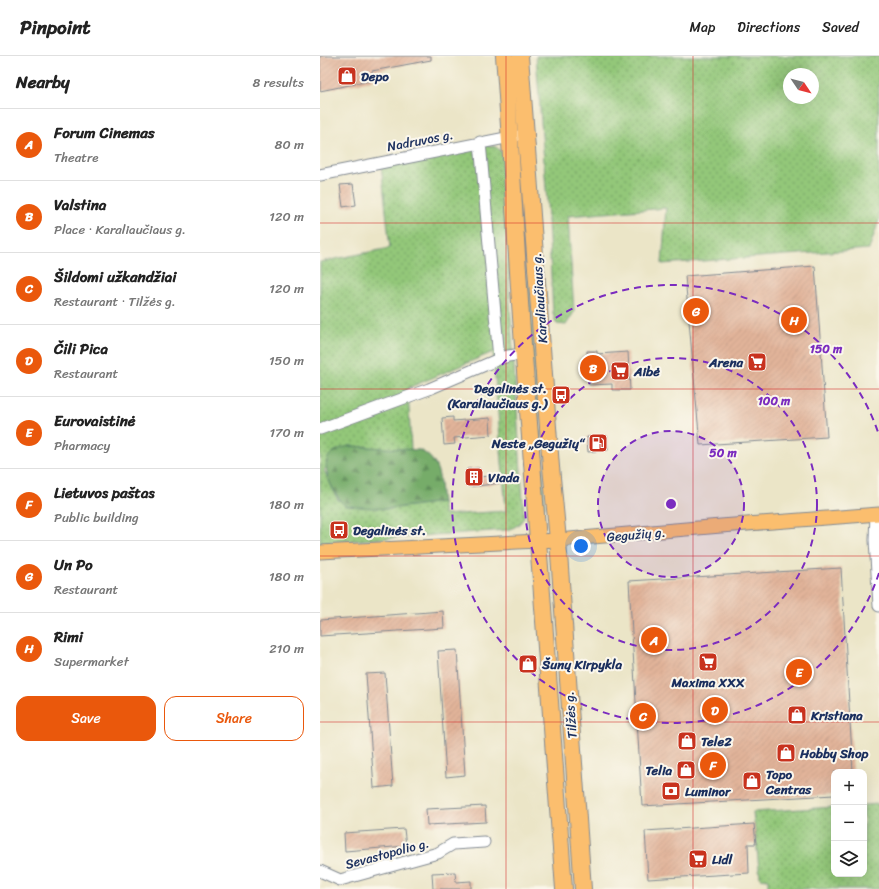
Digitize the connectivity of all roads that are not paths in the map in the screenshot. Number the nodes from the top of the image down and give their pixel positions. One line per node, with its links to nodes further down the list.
1 (504, 56): 4 (highway, Karaliaučiaus g.)
2 (520, 56): 3 (highway, Karaliaučiaus g.)
3 (527, 134): 4 (street, Nadruvos g.); 11 (highway, Karaliaučiaus g.)
4 (510, 137): 5 (street, Nadruvos g.); 7 (highway, Karaliaučiaus g.)
5 (480, 142): 6 (street, Nadruvos g.); 8 (street)
6 (320, 174)
7 (523, 354): 8 (street, Karaliaučiaus g.); 12 (highway, Karaliaučiaus g.)
8 (499, 359): 9 (street, Karaliaučiaus g.)
9 (320, 428)
10 (877, 514): 11 (main road, Gegužių g.); 14 (street)
11 (558, 540): 12 (main road, Gegužių g.); 18 (highway, Tilžės g.)
12 (538, 541): 13 (main road, Gegužių g.); 17 (highway, Tilžės g.)
13 (320, 552)
14 (879, 606)
15 (484, 842): 16 (street, Sevastopolio g.)
16 (320, 871)
17 (564, 889)
18 (583, 889)

